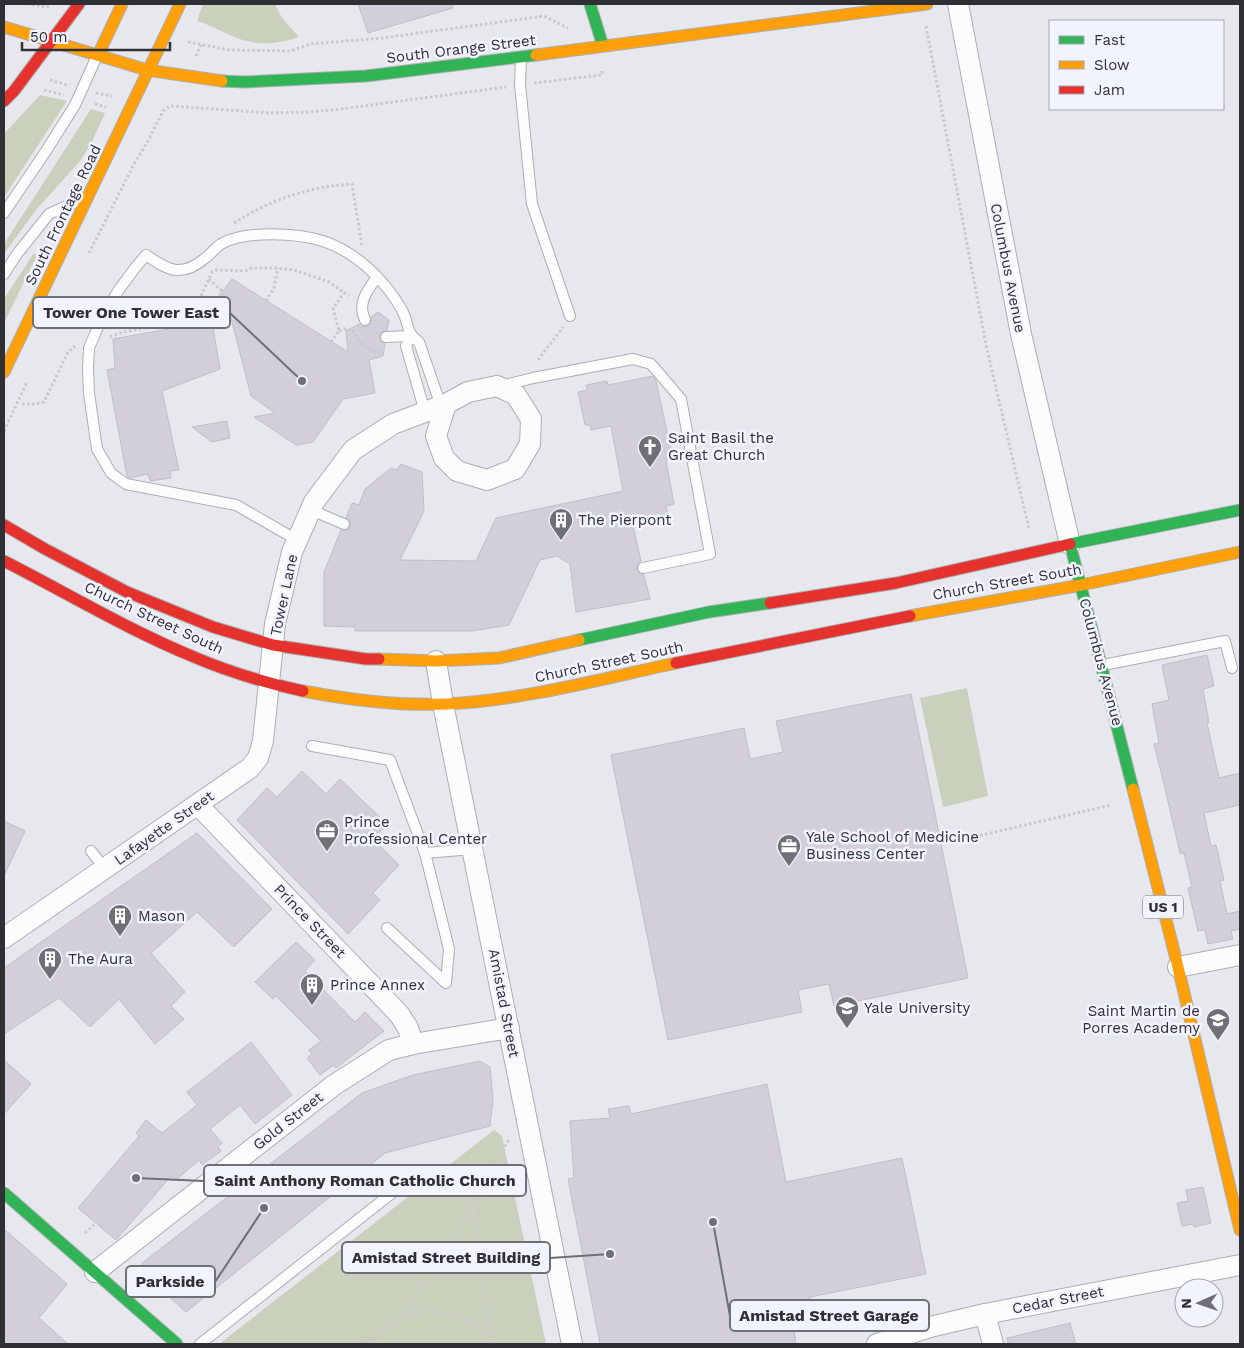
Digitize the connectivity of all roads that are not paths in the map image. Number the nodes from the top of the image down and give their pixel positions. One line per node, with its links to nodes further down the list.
1 (79, 4): 8 (main road)
2 (122, 4): 10 (main road)
3 (180, 4): 12 (main road, South Frontage Road)
4 (590, 4): 9 (main road)
5 (927, 4): 9 (main road, South Orange Street)
6 (958, 4): 30 (street, Columbus Avenue)
7 (4, 26): 8 (main road, South Orange Street)
8 (51, 41): 10 (main road, South Orange Street); 13 (main road)
9 (603, 46): 11 (main road, South Orange Street)
10 (98, 55): 12 (main road, South Orange Street); 15 (lane)
11 (520, 57): 12 (main road, South Orange Street); 18 (lane)
12 (147, 70): 14 (main road, South Frontage Road)
13 (4, 102)
14 (88, 197): 16 (lane); 22 (main road, South Frontage Road)
15 (4, 213)
16 (4, 274)
17 (377, 277): 19 (lane); 20 (lane); 29 (lane)
18 (570, 316)
19 (365, 320)
20 (410, 336): 21 (lane); 24 (lane); 24 (lane)
21 (386, 337)
22 (4, 372)
23 (497, 386): 24 (street, Tower Lane); 24 (street); 33 (lane)
24 (438, 408): 25 (street, Tower Lane)
25 (311, 510): 27 (lane); 29 (street, Tower Lane)
26 (1240, 510): 30 (main road, Church Street South)
27 (344, 524)
28 (4, 525): 36 (main road, Church Street South)
29 (297, 540): 36 (street, Tower Lane)
30 (1070, 544): 34 (main road, Columbus Avenue / US 1); 35 (main road, Church Street South)
31 (1240, 552): 34 (main road, Church Street South)
32 (4, 561): 42 (main road, Church Street South)
33 (644, 568)
34 (1081, 585): 39 (main road, Columbus Avenue / US 1); 43 (main road, Church Street South)
35 (588, 638): 37 (main road); 38 (main road, Church Street South)
36 (273, 645): 38 (main road, Church Street South); 42 (street, Tower Lane)
37 (567, 654)
38 (436, 661): 44 (street, Amistad Street)
39 (1102, 665): 40 (lane); 54 (main road, Columbus Avenue / US 1)
40 (1232, 668)
41 (553, 676): 43 (main road)
42 (269, 682): 44 (main road, Church Street South); 46 (street, Lafayette Street)
43 (554, 688): 44 (main road, Church Street South)
44 (443, 704): 47 (street, Amistad Street)
45 (312, 746): 49 (lane)
46 (198, 805): 50 (street, Lafayette Street); 56 (street, Prince Street)
47 (473, 849): 49 (lane); 55 (street, Amistad Street)
48 (91, 851): 50 (lane)
49 (425, 853): 51 (lane)
50 (105, 869): 52 (street, Lafayette Street)
51 (386, 928)
52 (4, 938)
53 (1240, 955): 54 (street)
54 (1178, 967): 59 (main road, Columbus Avenue / US 1)
55 (509, 1028): 56 (street, Gold Street); 65 (street, Amistad Street)
56 (413, 1044): 61 (street, Gold Street)
57 (392, 1193): 64 (lane)
58 (4, 1194): 61 (main road)
59 (1240, 1230)
60 (1240, 1265): 62 (street, Cedar Street)
61 (95, 1272): 63 (main road)
62 (985, 1314): 66 (street, Cedar Street); 67 (street)
63 (177, 1344)
64 (200, 1344)
65 (572, 1344)
66 (877, 1344)
67 (992, 1344)

